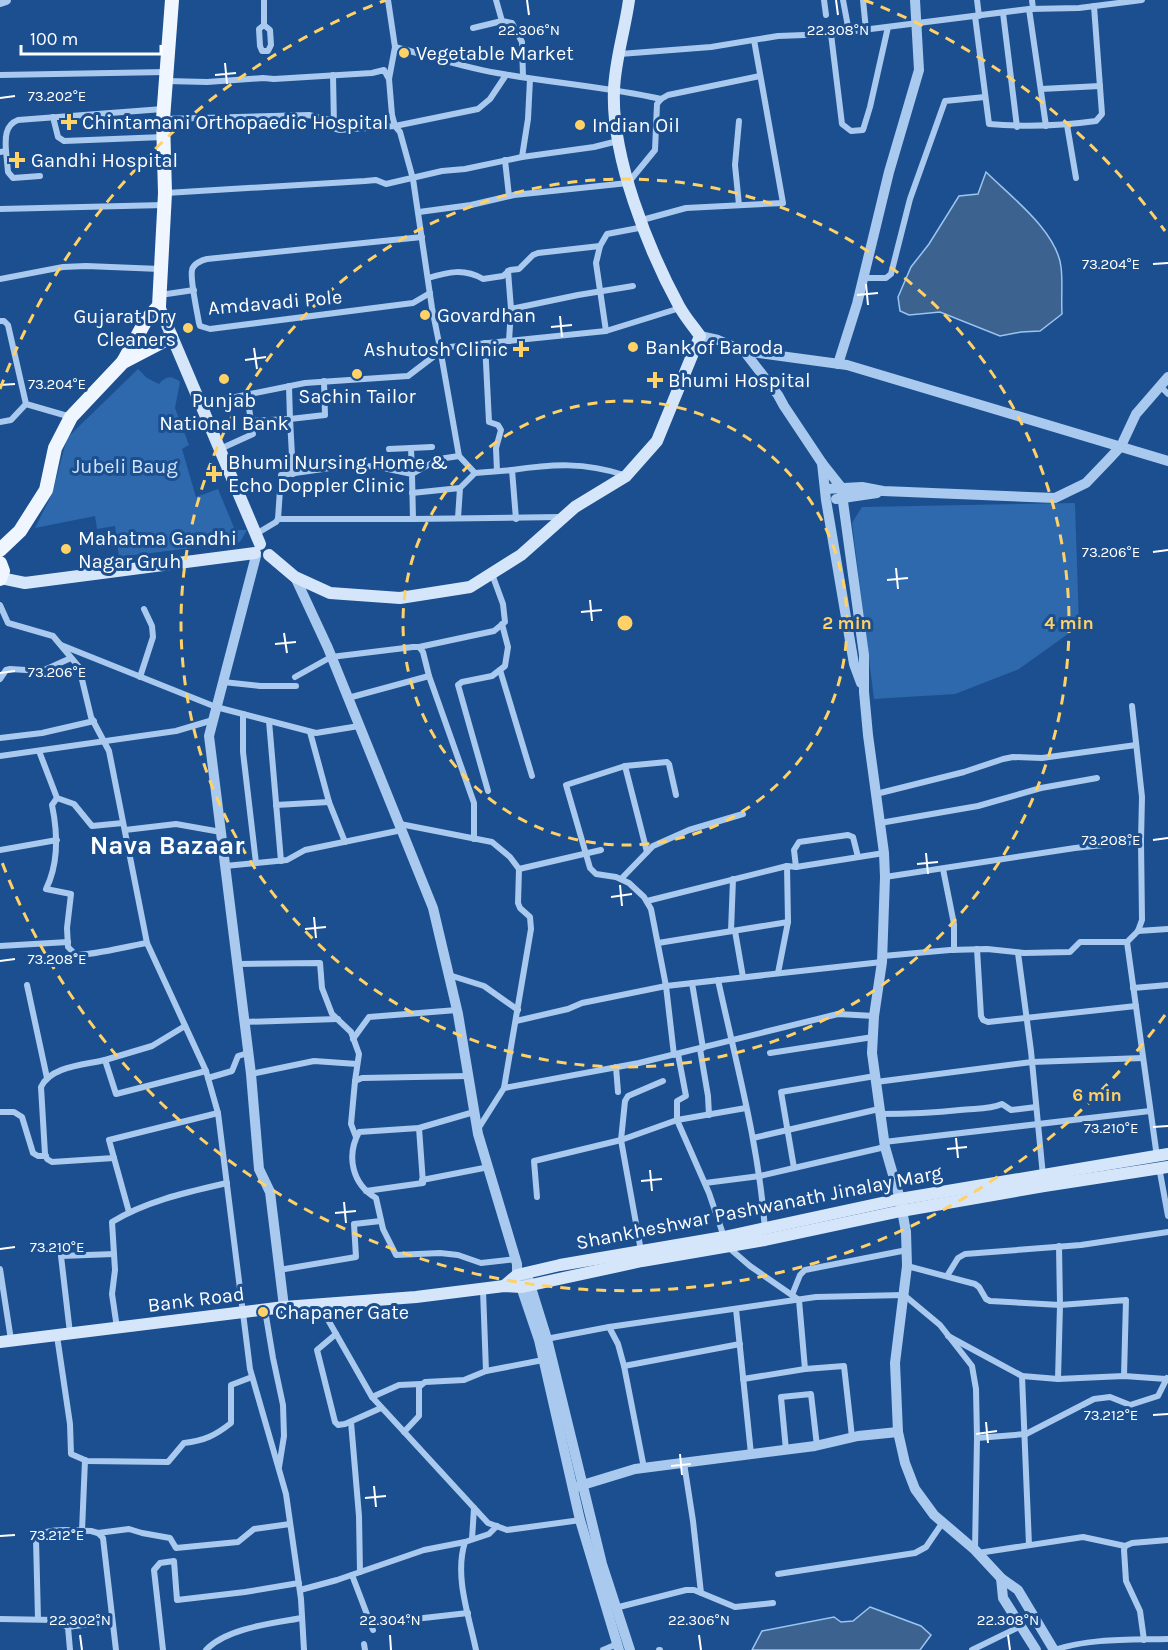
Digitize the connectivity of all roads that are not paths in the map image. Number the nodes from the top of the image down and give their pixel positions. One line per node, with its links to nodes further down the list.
1 (6, 0): 15 (street)
2 (171, 0): 37 (main road)
3 (264, 0): 24 (street)
4 (388, 0): 31 (street)
5 (496, 0): 22 (street)
6 (629, 0): 32 (main road)
7 (824, 0): 20 (street)
8 (843, 0): 28 (street)
9 (863, 0): 27 (street)
10 (915, 0): 23 (street)
11 (977, 0): 21 (street)
12 (1032, 0): 18 (street)
13 (1061, 0): 17 (street)
14 (1142, 0): 16 (street)
15 (0, 2)
16 (1094, 6): 17 (street); 40 (street)
17 (1062, 8): 18 (street)
18 (1031, 9): 19 (street); 42 (street)
19 (1003, 13): 21 (street); 52 (street)
20 (826, 15)
21 (977, 16): 23 (street); 43 (street)
22 (502, 21): 26 (street); 38 (street)
23 (916, 24): 25 (street); 73 (street)
24 (264, 25)
25 (888, 27): 27 (street); 29 (street)
26 (474, 28)
27 (866, 30): 28 (street)
28 (849, 32): 29 (street)
29 (831, 34): 30 (street)
30 (754, 40): 32 (street); 36 (street)
31 (395, 47): 35 (street); 39 (street)
32 (620, 54): 41 (main road)
33 (0, 75): 37 (street)
34 (333, 75): 37 (street); 39 (street); 49 (street)
35 (506, 75): 38 (street); 50 (street)
36 (760, 76): 44 (street); 64 (street)
37 (166, 77): 45 (main road)
38 (526, 78): 41 (street); 56 (street)
39 (389, 79): 50 (street)
40 (1100, 86): 42 (street); 48 (street)
41 (614, 88): 44 (street); 54 (main road)
42 (1041, 89): 51 (street)
43 (985, 97): 52 (street); 73 (street)
44 (661, 99): 61 (street)
45 (163, 114): 46 (street); 49 (street); 53 (main road)
46 (53, 117): 53 (street); 55 (street)
47 (739, 121): 64 (street)
48 (1067, 125): 51 (street); 59 (street)
49 (334, 126): 50 (street)
50 (394, 126): 60 (street)
51 (1046, 126): 52 (street)
52 (1017, 127)
53 (163, 137): 63 (main road)
54 (618, 141): 56 (street); 61 (main road)
55 (3, 152): 58 (street)
56 (522, 157): 57 (street)
57 (505, 160): 60 (street); 62 (street)
58 (40, 176)
59 (1076, 178)
60 (413, 179): 63 (street); 66 (street)
61 (628, 183): 62 (street); 67 (main road)
62 (509, 196): 66 (street)
63 (165, 199): 65 (street); 70 (main road)
64 (739, 205): 67 (street)
65 (0, 209)
66 (419, 212): 68 (street)
67 (643, 224): 69 (street); 80 (main road)
68 (422, 237): 72 (street); 76 (street, Amdavadi Pole)
69 (600, 246): 71 (street); 77 (street)
70 (160, 269): 74 (street); 79 (main road)
71 (508, 271): 72 (street); 81 (street)
72 (428, 278): 78 (street)
73 (864, 278): 91 (street)
74 (0, 279)
75 (633, 286): 77 (street)
76 (194, 290): 78 (street, Amdavadi Pole); 79 (street)
77 (601, 292): 81 (street); 83 (street)
78 (430, 293): 88 (street)
79 (159, 301): 85 (main road); 90 (main road)
80 (680, 308): 83 (street); 84 (main road)
81 (512, 309): 86 (street)
82 (0, 321): 97 (street)
83 (606, 331): 86 (street)
84 (700, 336): 89 (street); 116 (main road)
85 (171, 337): 90 (main road); 98 (main road)
86 (509, 340): 87 (street)
87 (485, 343): 88 (street); 112 (street)
88 (440, 348): 93 (street); 108 (street)
89 (744, 351): 91 (street); 110 (street)
90 (123, 362): 99 (main road)
91 (838, 364): 103 (street)
92 (1168, 377): 95 (street)
93 (324, 381): 94 (street); 100 (street)
94 (289, 386): 96 (street); 100 (street)
95 (1164, 390): 103 (street)
96 (247, 395): 98 (street); 101 (street)
97 (26, 404): 99 (street); 102 (street)
98 (200, 404): 106 (main road)
99 (71, 417): 129 (main road)
100 (290, 419): 101 (street); 114 (street)
101 (251, 421): 106 (street)
102 (0, 422)
103 (1121, 446): 109 (street); 119 (street)
104 (432, 447): 105 (street)
105 (411, 448): 107 (street); 115 (street)
106 (220, 449): 128 (main road)
107 (389, 449)
108 (459, 456): 113 (street); 115 (street)
109 (1168, 461)
110 (822, 462): 117 (street); 121 (street)
111 (512, 470): 112 (street); 116 (street); 127 (street)
112 (497, 471): 113 (street)
113 (475, 473): 118 (street)
114 (292, 474): 115 (street); 125 (street)
115 (412, 474): 120 (street)
116 (626, 476): 123 (main road)
117 (841, 487): 119 (street); 121 (street); 122 (street)
118 (460, 488): 120 (street); 124 (street)
119 (883, 491): 122 (street)
120 (412, 493): 126 (street)
121 (826, 494): 122 (street); 148 (street)
122 (842, 499): 148 (street)
123 (564, 517): 127 (street); 131 (main road)
124 (458, 518): 126 (street); 127 (street)
125 (278, 519): 126 (street); 128 (street)
126 (413, 519)
127 (516, 519)
128 (259, 549): 132 (main road); 133 (main road); 146 (street)
129 (0, 550)
130 (0, 563): 133 (main road)
131 (491, 573): 132 (main road); 136 (street)
132 (295, 577): 140 (street)
133 (0, 578)
134 (0, 606): 137 (street)
135 (144, 609): 143 (street)
136 (502, 624): 138 (street); 141 (street)
137 (61, 645): 139 (street); 143 (street)
138 (419, 647): 140 (street); 142 (street)
139 (71, 657): 145 (street); 154 (street)
140 (331, 657): 144 (street); 149 (street)
141 (500, 670): 164 (street); 166 (street)
142 (429, 676): 149 (street); 177 (street)
143 (140, 677): 151 (street)
144 (295, 677)
145 (0, 679)
146 (223, 682): 147 (street); 151 (street)
147 (296, 686)
148 (864, 692): 167 (street)
149 (348, 698): 156 (street)
150 (1132, 706): 160 (street)
151 (216, 707): 152 (street); 153 (street)
152 (243, 714): 155 (street); 188 (street)
153 (213, 720): 159 (street); 176 (street)
154 (94, 721): 158 (street); 159 (street)
155 (269, 721): 157 (street); 171 (street)
156 (359, 726): 157 (street); 175 (street)
157 (310, 732): 170 (street)
158 (0, 738)
159 (104, 741): 161 (street); 174 (street)
160 (1136, 745): 167 (street); 179 (street)
161 (39, 750): 162 (street); 169 (street)
162 (0, 756)
163 (625, 766): 168 (street); 183 (street); 184 (street)
164 (532, 776)
165 (1097, 778): 173 (street)
166 (488, 791)
167 (875, 794): 173 (street)
168 (676, 795)
169 (57, 798): 174 (street); 178 (street)
170 (329, 802): 171 (street); 180 (street)
171 (276, 805): 187 (street)
172 (743, 813): 184 (street)
173 (880, 823): 185 (street)
174 (124, 826): 176 (street); 204 (street)
175 (401, 827): 177 (street); 180 (street); 213 (street)
176 (221, 832): 189 (street)
177 (474, 839): 192 (street)
178 (57, 840): 181 (street); 202 (street)
179 (1141, 841): 193 (street); 201 (street)
180 (345, 842): 187 (street)
181 (0, 850)
182 (601, 850): 183 (street)
183 (585, 852): 192 (street); 195 (street)
184 (647, 852): 195 (street)
185 (884, 854): 186 (street); 194 (street)
186 (858, 857): 191 (street); 191 (street)
187 (281, 861): 188 (street)
188 (256, 863): 189 (street)
189 (225, 866): 211 (street)
190 (787, 866): 191 (street); 196 (street); 198 (street)
191 (796, 867)
192 (519, 869): 223 (street)
193 (943, 869): 194 (street); 207 (street)
194 (885, 877): 210 (street)
195 (621, 879): 197 (street)
196 (733, 879): 197 (street); 200 (street)
197 (647, 902): 205 (street)
198 (788, 922): 200 (street); 212 (street)
199 (1168, 929): 201 (street)
200 (733, 931): 205 (street); 214 (street)
201 (1138, 931): 203 (street)
202 (68, 942): 204 (street); 206 (street)
203 (1127, 942): 209 (street); 220 (street)
204 (147, 943): 229 (street)
205 (658, 944): 219 (street)
206 (0, 946)
207 (954, 950): 208 (street); 210 (street)
208 (977, 950): 209 (street); 225 (street)
209 (1018, 953): 225 (street)
210 (882, 959): 212 (street); 224 (street)
211 (237, 964): 226 (street); 228 (street)
212 (778, 973): 214 (street)
213 (449, 975): 222 (street); 223 (street)
214 (742, 977): 215 (street)
215 (718, 980): 216 (street); 232 (street)
216 (692, 983): 219 (street); 233 (street)
217 (27, 985): 245 (street)
218 (1168, 985): 220 (street)
219 (666, 986): 227 (street); 236 (street)
220 (1133, 988): 221 (street)
221 (1136, 1006): 225 (street); 237 (street)
222 (457, 1010): 231 (street); 244 (street)
223 (518, 1010): 227 (street)
224 (874, 1016): 230 (street); 232 (street)
225 (1027, 1017): 239 (street)
226 (338, 1019): 228 (street); 231 (street)
227 (516, 1021): 249 (street)
228 (243, 1022): 234 (street)
229 (185, 1026): 238 (street); 242 (street)
230 (873, 1037): 235 (street); 246 (street)
231 (353, 1039): 240 (street)
232 (731, 1041): 233 (street); 252 (street)
233 (702, 1048): 236 (street); 258 (street)
234 (248, 1053): 242 (street); 243 (street)
235 (770, 1053)
236 (676, 1054): 241 (street); 259 (street)
237 (1143, 1058): 239 (street); 254 (street)
238 (105, 1060): 242 (street); 245 (street)
239 (1032, 1062): 246 (street); 251 (street)
240 (357, 1064): 243 (street); 247 (street)
241 (616, 1067): 249 (street); 250 (street)
242 (207, 1074): 256 (street)
243 (251, 1074): 293 (street)
244 (468, 1076): 247 (street); 257 (street)
245 (46, 1078): 268 (street)
246 (875, 1079): 253 (street); 263 (street)
247 (355, 1081): 264 (street)
248 (663, 1081): 266 (street)
249 (504, 1088): 262 (street)
250 (618, 1092)
251 (1036, 1107): 253 (street); 260 (street)
252 (746, 1108): 258 (street); 265 (street)
253 (879, 1111): 263 (street); 267 (street)
254 (1150, 1111): 260 (street); 270 (street)
255 (0, 1112): 268 (street)
256 (218, 1113): 269 (street); 276 (street)
257 (474, 1113): 261 (street); 262 (street)
258 (709, 1115): 259 (street)
259 (677, 1120): 266 (street); 277 (street)
260 (1037, 1125): 267 (street); 275 (street)
261 (419, 1128): 264 (street); 274 (street)
262 (477, 1129): 271 (street)
263 (787, 1129): 265 (street); 272 (street)
264 (356, 1137): 278 (street)
265 (753, 1138): 273 (street)
266 (621, 1140): 279 (street); 290 (street)
267 (885, 1145): 272 (street); 280 (street)
268 (46, 1156): 269 (street)
269 (114, 1158): 281 (street)
270 (1163, 1161): 275 (main road, Bank Road); 282 (street)
271 (489, 1167): 274 (street); 294 (street)
272 (794, 1168): 273 (street)
273 (760, 1176): 277 (street); 285 (street)
274 (422, 1180): 278 (street)
275 (1043, 1180): 280 (main road, Bank Road)
276 (227, 1183): 281 (street); 304 (street)
277 (705, 1183): 286 (street)
278 (366, 1191): 283 (street)
279 (537, 1197)
280 (901, 1205): 285 (main road, Bank Road); 288 (street)
281 (129, 1212): 289 (street)
282 (1168, 1216)
283 (381, 1221): 293 (street); 294 (street)
284 (1168, 1232): 287 (street)
285 (765, 1234): 286 (main road, Bank Road)
286 (726, 1242): 290 (main road, Bank Road); 298 (street)
287 (1059, 1246): 295 (street); 300 (street)
288 (907, 1251): 291 (street); 298 (street)
289 (114, 1254): 306 (street); 307 (street)
290 (642, 1256): 294 (main road, Bank Road)
291 (907, 1266): 295 (street); 297 (street)
292 (0, 1269): 312 (street)
293 (279, 1270): 301 (street)
294 (521, 1274): 296 (main road, Bank Road); 311 (street)
295 (947, 1276): 300 (street)
296 (483, 1290): 299 (main road, Bank Road); 317 (street)
297 (903, 1295): 298 (street); 310 (street); 330 (street)
298 (795, 1297): 302 (street); 316 (street)
299 (319, 1304): 301 (main road, Bank Road); 309 (street)
300 (1060, 1305): 319 (street); 323 (street)
301 (284, 1307): 303 (main road, Bank Road)
302 (736, 1309): 305 (street); 313 (street)
303 (266, 1310): 304 (main road, Bank Road); 340 (street)
304 (244, 1313): 306 (main road, Bank Road); 320 (street)
305 (609, 1327): 311 (street); 315 (street)
306 (117, 1328): 307 (main road, Bank Road)
307 (70, 1333): 308 (main road, Bank Road)
308 (57, 1335): 312 (main road, Bank Road); 337 (street)
309 (336, 1335): 326 (street); 328 (street)
310 (948, 1335): 318 (street); 333 (street)
311 (543, 1339): 314 (street); 341 (street)
312 (5, 1341)
313 (740, 1344): 315 (street); 322 (street)
314 (543, 1360): 317 (street); 341 (street)
315 (624, 1366): 339 (street)
316 (805, 1369): 322 (street); 332 (street)
317 (486, 1371): 324 (street)
318 (1022, 1376): 323 (street); 331 (street)
319 (1124, 1376): 321 (street); 323 (street)
320 (252, 1377): 337 (street); 340 (street)
321 (1167, 1377): 325 (street)
322 (743, 1379): 336 (street)
323 (1058, 1379)
324 (421, 1384): 326 (street); 329 (street)
325 (1165, 1389): 331 (street)
326 (372, 1397): 327 (street)
327 (381, 1408): 328 (street); 329 (street)
328 (351, 1422): 354 (street)
329 (404, 1432): 342 (street)
330 (898, 1432): 332 (street); 344 (street)
331 (1026, 1434): 333 (street); 351 (street)
332 (852, 1437): 334 (street)
333 (977, 1438): 353 (street)
334 (817, 1446): 335 (street); 335 (street)
335 (786, 1450): 336 (street)
336 (751, 1454): 338 (street)
337 (84, 1460): 347 (street)
338 (684, 1461): 339 (street); 360 (street)
339 (644, 1468): 341 (street)
340 (279, 1469): 345 (street)
341 (578, 1486): 343 (street)
342 (474, 1508): 346 (street); 349 (street)
343 (585, 1520): 346 (street); 362 (street)
344 (943, 1522): 353 (street); 355 (street)
345 (290, 1524): 348 (street); 358 (street)
346 (497, 1526): 349 (street)
347 (82, 1531): 348 (street); 366 (street)
348 (98, 1533): 367 (street)
349 (469, 1540): 354 (street); 363 (street)
350 (1168, 1540): 352 (street)
351 (1029, 1545): 352 (street); 353 (street)
352 (1125, 1546): 373 (street)
353 (976, 1552): 357 (street)
354 (360, 1572): 356 (street)
355 (778, 1574)
356 (352, 1575): 359 (street); 371 (street)
357 (1001, 1578): 369 (street); 385 (street)
358 (299, 1583): 359 (street); 377 (street)
359 (300, 1590): 364 (street)
360 (700, 1593): 361 (street); 362 (street)
361 (773, 1603)
362 (611, 1609): 374 (street); 382 (street)
363 (468, 1613): 368 (street); 380 (street)
364 (302, 1618): 378 (street); 379 (street)
365 (0, 1619): 366 (street)
366 (39, 1619): 370 (street)
367 (112, 1621): 370 (street); 376 (street)
368 (397, 1621)
369 (1021, 1626): 383 (street); 384 (street)
370 (68, 1627): 375 (street)
371 (373, 1630)
372 (1168, 1639): 373 (street)
373 (1144, 1640): 385 (street)
374 (618, 1647): 381 (street)
375 (70, 1650)
376 (116, 1650)
377 (163, 1650)
378 (206, 1650)
379 (303, 1650)
380 (476, 1650)
381 (603, 1650)
382 (630, 1650)
383 (972, 1650)
384 (1036, 1650)
385 (1054, 1650)

